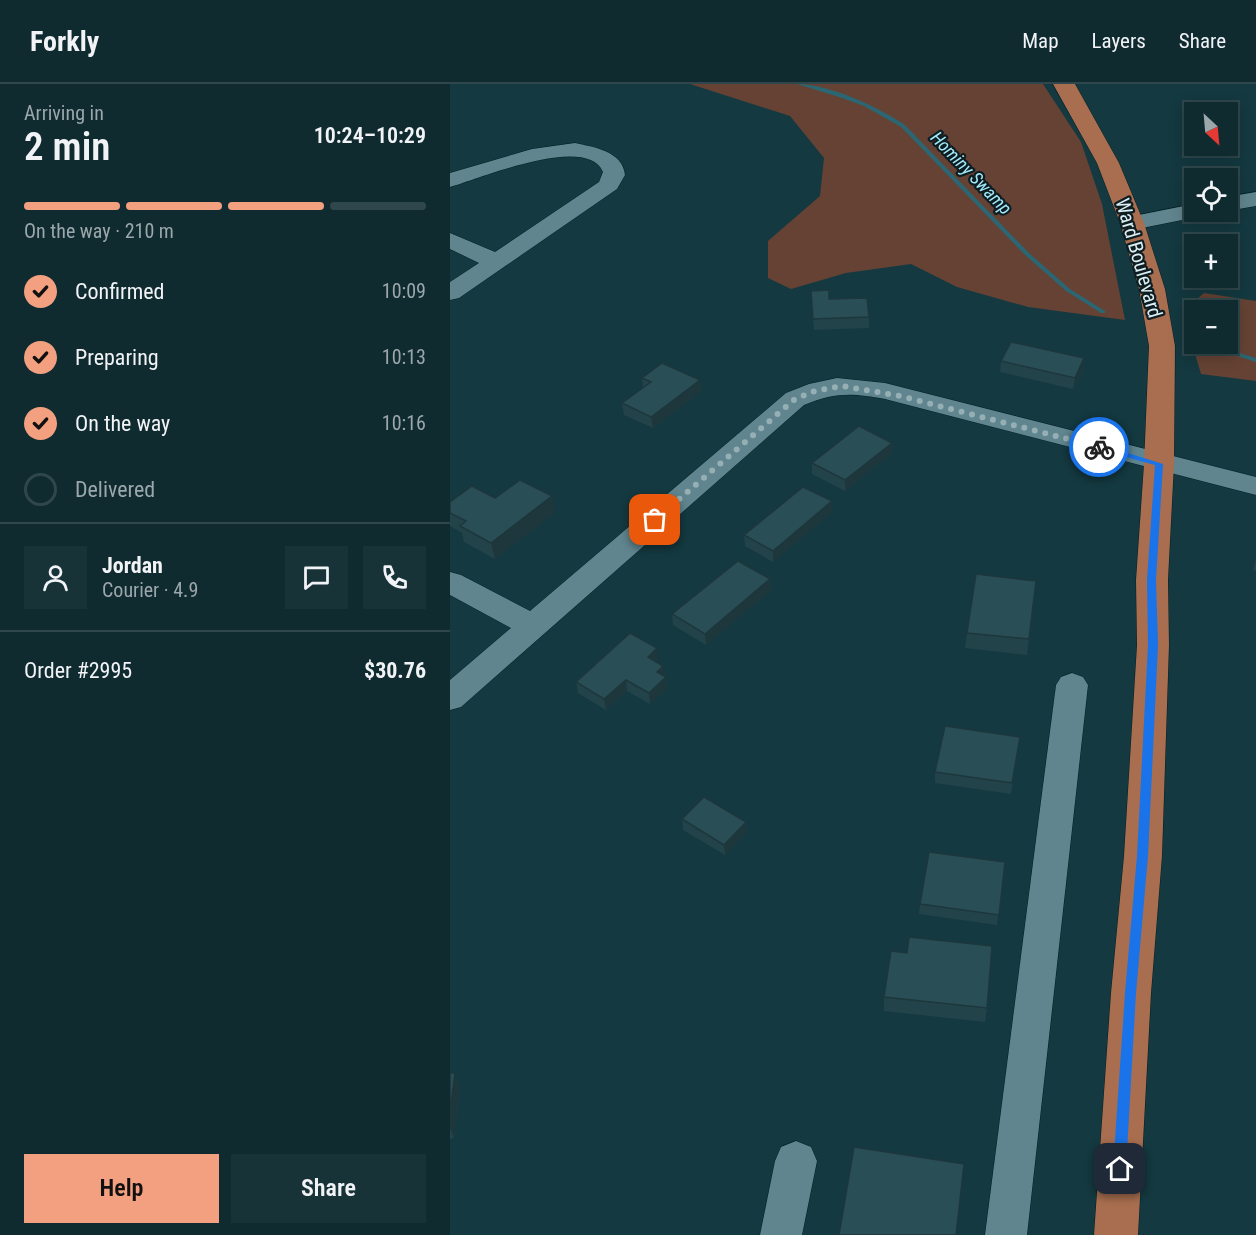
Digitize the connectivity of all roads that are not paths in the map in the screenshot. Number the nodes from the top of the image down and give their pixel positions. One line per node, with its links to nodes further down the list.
1 (1064, 84): 6 (main road, Ward Boulevard)
2 (450, 180): 8 (street)
3 (1256, 199): 4 (street)
4 (1238, 202)
5 (1184, 213): 6 (street)
6 (1132, 223): 10 (main road, Ward Boulevard)
7 (450, 240): 8 (street)
8 (496, 262): 9 (street)
9 (450, 293)
10 (1159, 464): 11 (street); 13 (street); 19 (main road, Ward Boulevard)
11 (1256, 486)
12 (450, 582): 13 (street)
13 (533, 626): 15 (street)
14 (1072, 685): 18 (street)
15 (450, 698)
16 (796, 1161): 17 (street)
17 (781, 1235)
18 (1006, 1235)
19 (1116, 1235)

